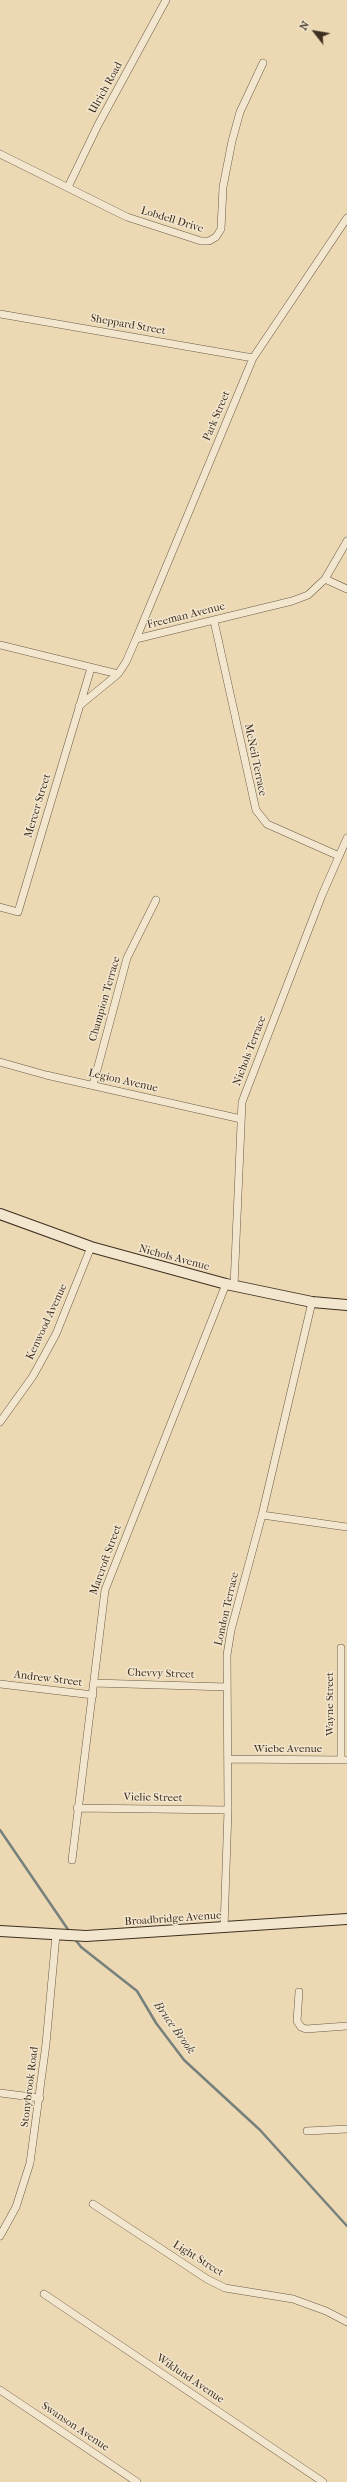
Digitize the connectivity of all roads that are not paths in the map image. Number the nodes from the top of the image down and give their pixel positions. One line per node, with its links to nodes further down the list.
1 (166, 0): 4 (street, Ulrich Road)
2 (263, 63): 4 (street, Lobdell Drive)
3 (0, 154): 4 (street, Lobdell Drive)
4 (68, 187)
5 (347, 218): 7 (street, Park Street)
6 (0, 314): 7 (street, Sheppard Street)
7 (253, 358): 12 (street, Park Street)
8 (347, 541): 9 (street, Freeman Avenue)
9 (325, 579): 10 (street); 11 (street, Freeman Avenue)
10 (347, 589)
11 (214, 621): 12 (street, Freeman Avenue); 18 (street, McNeil Terrace)
12 (136, 639): 15 (street, Freeman Avenue)
13 (0, 645): 14 (street)
14 (91, 668): 15 (street); 16 (street, Mercer Street)
15 (118, 674): 16 (street)
16 (79, 706): 20 (street, Mercer Street)
17 (347, 838): 18 (street, Nichols Terrace)
18 (339, 856): 23 (street, Nichols Terrace)
19 (156, 900): 22 (street, Champion Terrace)
20 (0, 907)
21 (0, 1062): 22 (street, Legion Avenue)
22 (93, 1085): 23 (street, Legion Avenue)
23 (241, 1119): 26 (street, Nichols Terrace)
24 (0, 1214): 25 (main road, Nichols Avenue)
25 (91, 1247): 26 (main road, Nichols Avenue); 29 (street, Kenwood Avenue)
26 (230, 1285): 27 (main road, Nichols Avenue); 33 (street, Marcroft Street)
27 (312, 1302): 28 (main road, Nichols Avenue); 30 (street, London Terrace)
28 (347, 1305)
29 (0, 1422)
30 (262, 1515): 31 (street); 35 (street, London Terrace)
31 (347, 1527)
32 (341, 1648): 38 (street, Wayne Street)
33 (94, 1683): 35 (street, Chevvy Street); 36 (street, Marcroft Street)
34 (0, 1684): 36 (street, Andrew Street)
35 (227, 1687): 37 (street, London Terrace)
36 (92, 1695): 39 (street, Marcroft Street)
37 (228, 1759): 38 (street, Wiebe Avenue); 40 (street, London Terrace)
38 (344, 1760)
39 (77, 1808): 40 (street, Vielie Street); 41 (street, Marcroft Street)
40 (228, 1810): 43 (street, London Terrace)
41 (72, 1860)
42 (347, 1919): 43 (main road, Broadbridge Avenue)
43 (224, 1928): 45 (main road, Broadbridge Avenue)
44 (0, 1931): 45 (main road, Broadbridge Avenue)
45 (60, 1935): 49 (street, Stonybrook Road)
46 (299, 1992): 47 (street)
47 (347, 2026)
48 (0, 2093): 49 (street)
49 (40, 2098): 53 (street, Stonybrook Road)
50 (347, 2130): 51 (street)
51 (307, 2131)
52 (93, 2204): 55 (street, Light Street)
53 (0, 2236)
54 (44, 2294): 58 (street, Wiklund Avenue)
55 (347, 2322)
56 (0, 2390): 57 (street, Swanson Avenue)
57 (137, 2482)
58 (323, 2482)

